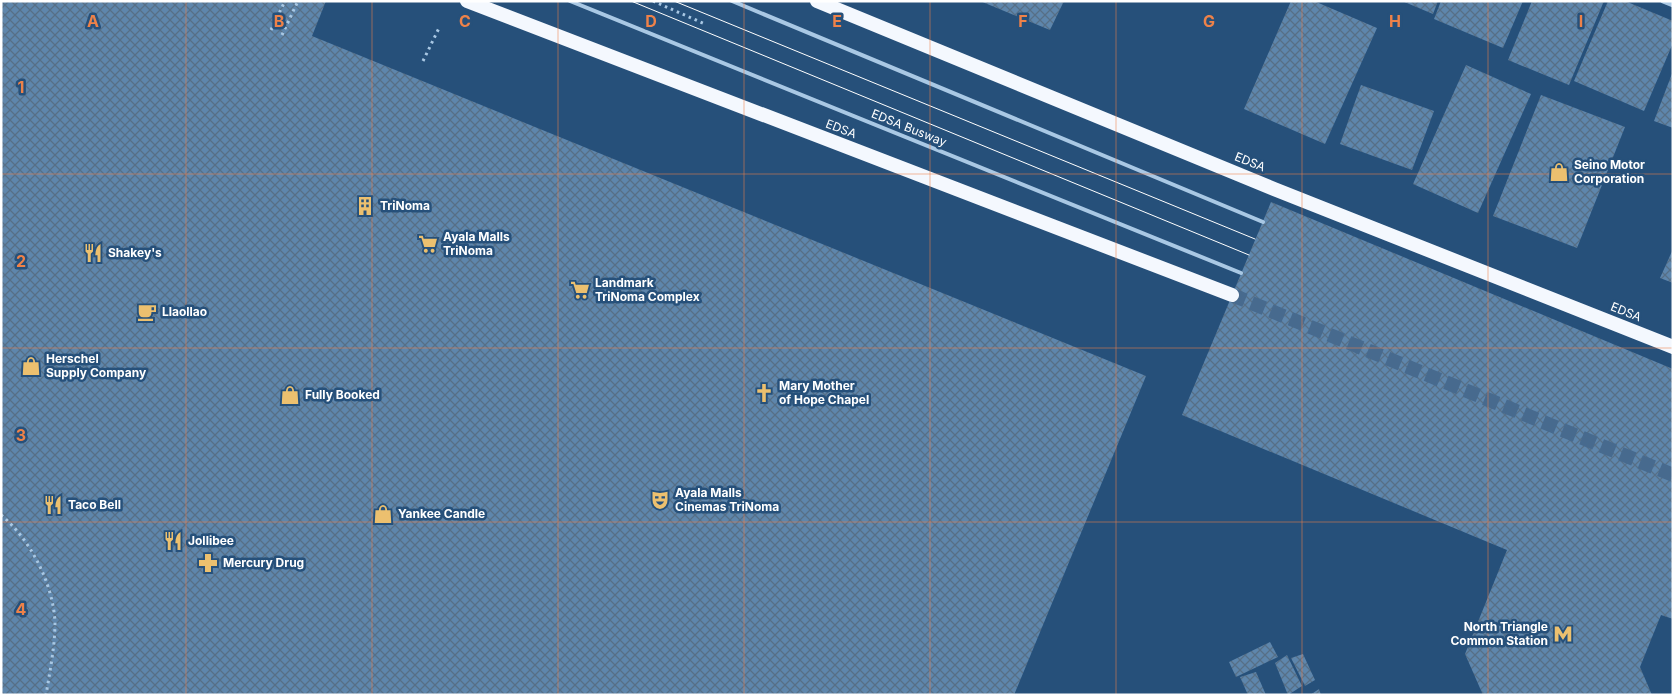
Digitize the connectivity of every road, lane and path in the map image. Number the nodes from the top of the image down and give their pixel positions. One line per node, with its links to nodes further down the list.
1 (285, 1): 12 (path)
2 (298, 1): 13 (path)
3 (468, 1): 17 (highway, EDSA)
4 (570, 1): 16 (lane, EDSA Busway)
5 (732, 1): 15 (lane)
6 (817, 1): 18 (highway, EDSA)
7 (1663, 1): 9 (street)
8 (654, 2): 10 (path)
9 (1673, 5)
10 (705, 24)
11 (440, 26): 14 (path)
12 (271, 30)
13 (282, 34)
14 (423, 61)
15 (1263, 222)
16 (1242, 273)
17 (1232, 295)
18 (1673, 347)
19 (1, 515): 20 (path)
20 (46, 695)

